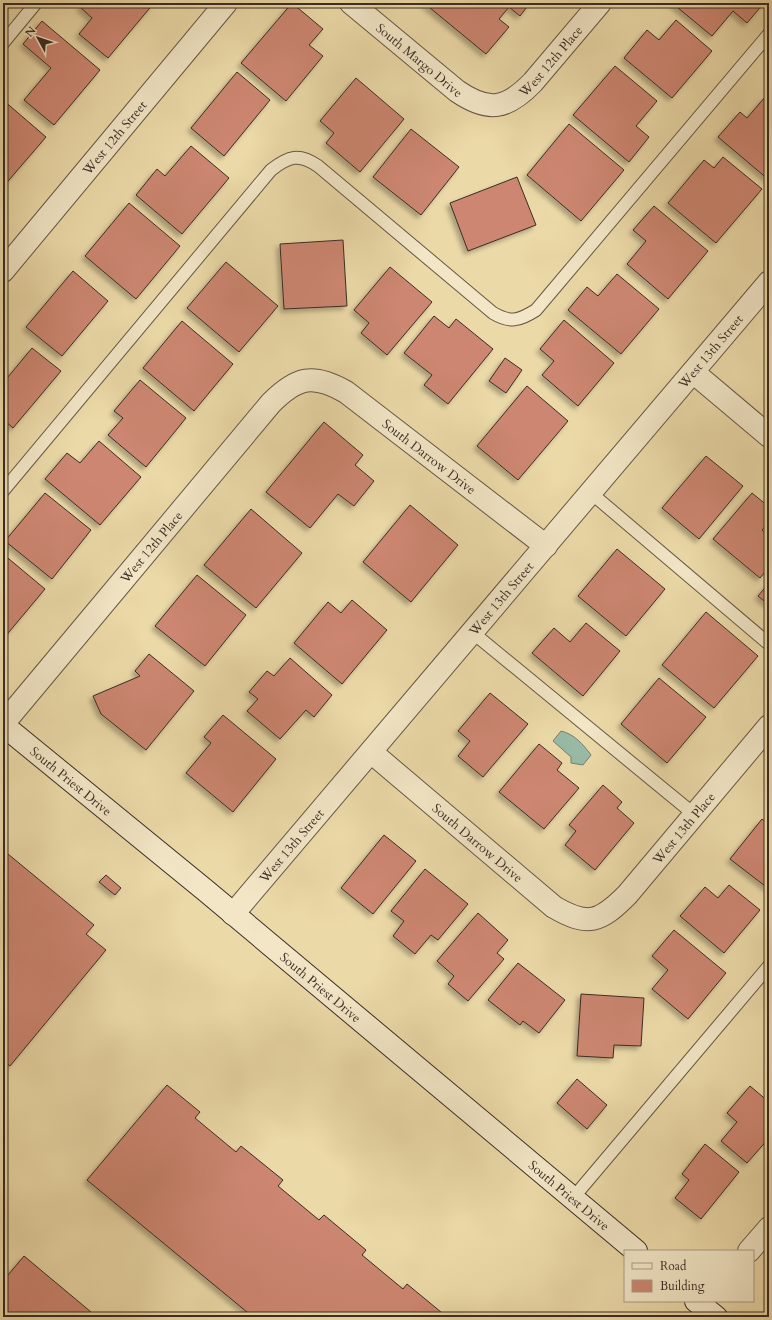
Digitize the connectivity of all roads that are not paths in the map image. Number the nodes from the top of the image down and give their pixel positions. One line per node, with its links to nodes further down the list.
1 (36, 3): 6 (lane)
2 (226, 3): 8 (street, West 12th Street)
3 (351, 3): 7 (street, South Margo Drive)
4 (592, 6): 7 (street, West 12th Place)
5 (769, 34): 13 (lane)
6 (3, 43)
7 (493, 106)
8 (3, 271)
9 (769, 282): 10 (street, West 13th Street)
10 (693, 372): 12 (street); 14 (street, West 13th Street)
11 (307, 380): 15 (street, South Darrow Drive); 18 (street, West 12th Place)
12 (769, 436)
13 (3, 491)
14 (591, 493): 15 (street, West 13th Street); 17 (lane)
15 (546, 546): 16 (street, West 13th Street)
16 (472, 632): 20 (street, West 13th Street); 21 (lane)
17 (769, 644)
18 (3, 725): 22 (street, South Priest Drive)
19 (769, 726): 21 (street, West 13th Place)
20 (370, 752): 22 (street, West 13th Street); 23 (street, South Darrow Drive)
21 (695, 815): 23 (street, West 13th Place)
22 (233, 914): 25 (street, South Priest Drive)
23 (592, 920)
24 (769, 966): 25 (lane)
25 (573, 1198): 27 (street, South Priest Drive)
26 (769, 1228): 28 (street)
27 (635, 1250)
28 (750, 1250)

